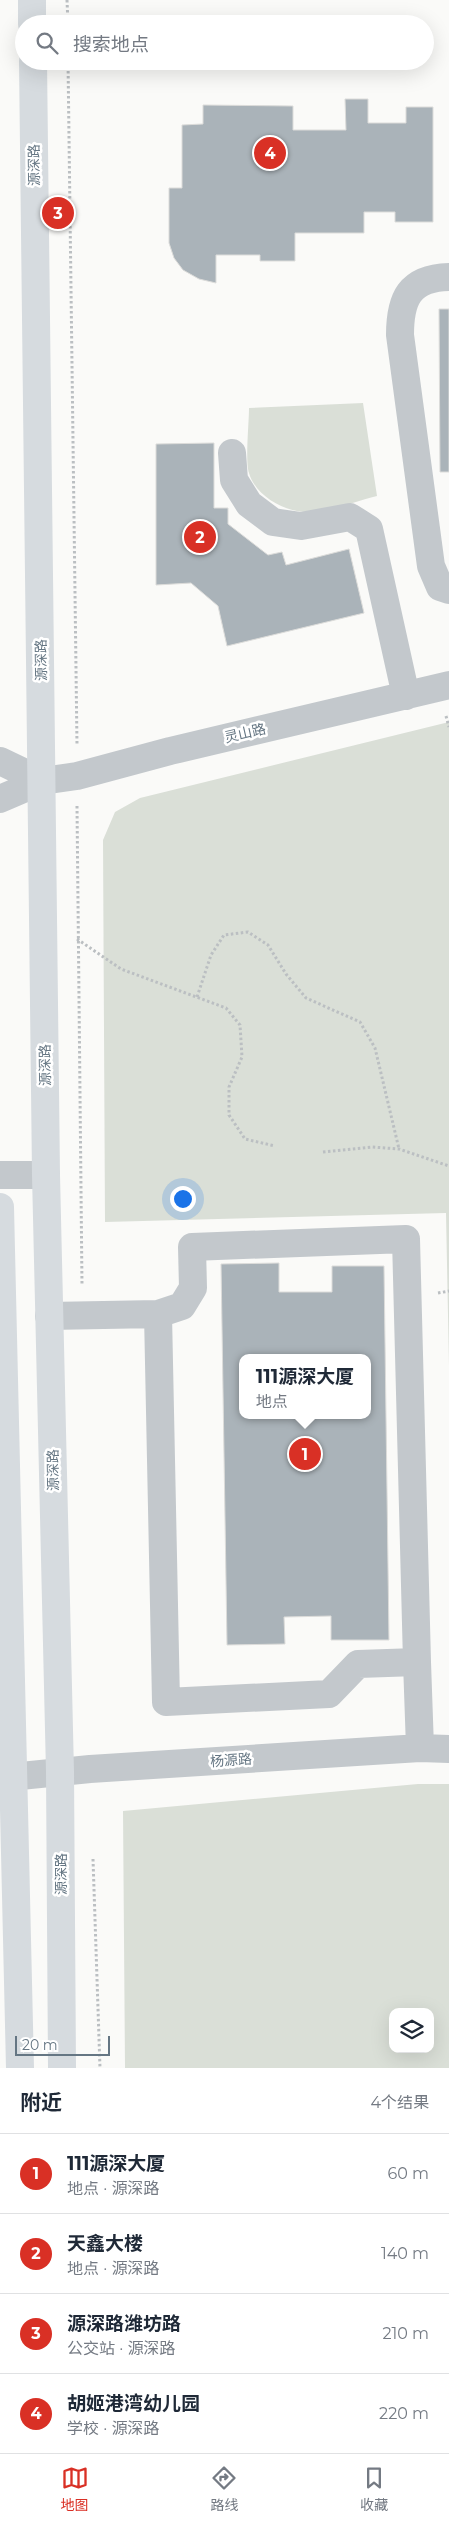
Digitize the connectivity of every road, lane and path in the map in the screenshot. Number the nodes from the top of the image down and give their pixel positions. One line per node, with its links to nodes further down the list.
1 (32, 0): 3 (main road)
2 (67, 0): 4 (path)
3 (32, 15)
4 (68, 15)
5 (33, 70): 14 (main road, 源深路)
6 (68, 70): 13 (path)
7 (449, 278): 9 (street)
8 (232, 453): 11 (street)
9 (449, 590)
10 (449, 685): 11 (street, 灵山路)
11 (406, 696): 13 (street, 灵山路)
12 (0, 761): 14 (street)
13 (77, 776): 14 (street, 灵山路); 17 (path)
14 (42, 781): 15 (street, 灵山路); 16 (main road, 源深路)
15 (0, 799)
16 (43, 901): 17 (path); 24 (main road, 源深路)
17 (78, 940): 18 (path); 28 (path)
18 (198, 998): 19 (path); 20 (path)
19 (275, 1146)
20 (398, 1149): 21 (path); 22 (path)
21 (324, 1152)
22 (449, 1166)
23 (0, 1175): 24 (street)
24 (46, 1175): 27 (main road, 源深路)
25 (0, 1207): 29 (main road)
26 (158, 1314): 28 (street); 30 (street); 30 (street)
27 (49, 1316): 28 (street); 33 (main road, 源深路)
28 (82, 1316)
29 (4, 1551): 34 (main road)
30 (417, 1662): 31 (street)
31 (420, 1748): 32 (street, 杨源路); 33 (street, 杨源路)
32 (449, 1749)
33 (60, 1772): 34 (street, 杨源路); 37 (main road, 源深路)
34 (7, 1777): 36 (main road)
35 (93, 1849): 38 (path)
36 (20, 2068)
37 (62, 2068)
38 (100, 2068)

